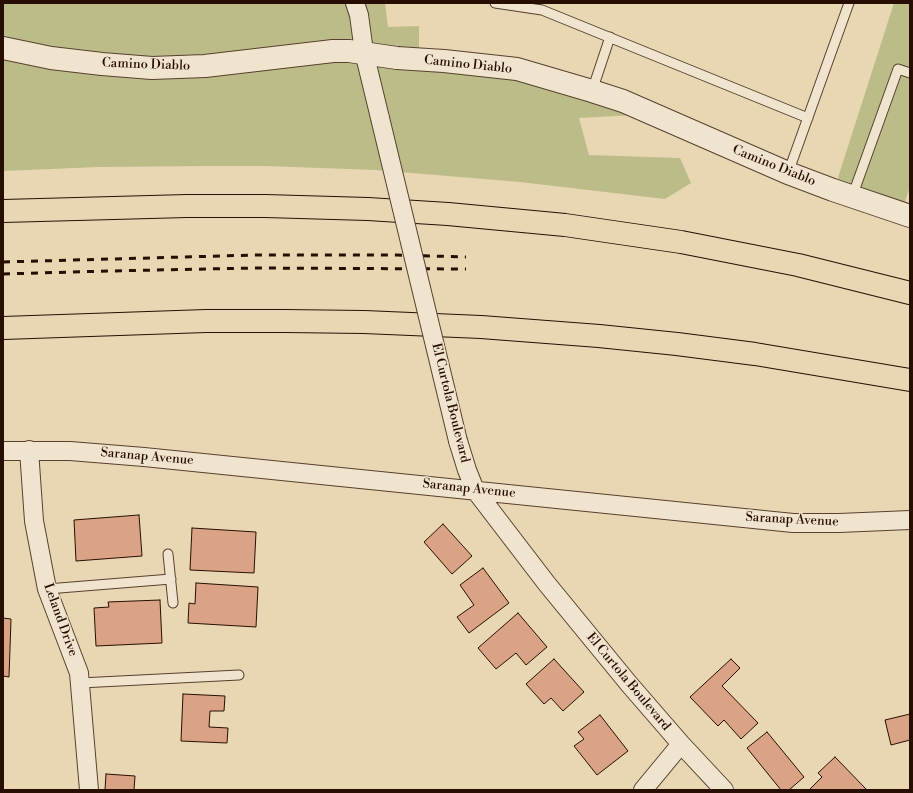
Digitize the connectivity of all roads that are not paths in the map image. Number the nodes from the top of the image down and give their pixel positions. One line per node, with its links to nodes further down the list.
1 (354, 3): 6 (street, El Curtola Boulevard)
2 (495, 3): 4 (lane)
3 (849, 3): 9 (lane)
4 (610, 37): 8 (lane); 9 (lane)
5 (3, 48): 6 (street, Camino Diablo)
6 (364, 52): 8 (street, Camino Diablo); 19 (street, El Curtola Boulevard, bridge)
7 (910, 73): 11 (lane)
8 (592, 90): 10 (street, Camino Diablo)
9 (808, 118): 10 (lane)
10 (788, 173): 11 (street, Camino Diablo)
11 (852, 197): 13 (street, Camino Diablo)
12 (3, 211): 14 (highway)
13 (910, 216)
14 (910, 293)
15 (3, 328): 16 (highway)
16 (910, 380)
17 (29, 450): 18 (street, Saranap Avenue); 19 (street, Saranap Avenue); 23 (street, Leland Drive)
18 (3, 451)
19 (476, 490): 20 (street, Saranap Avenue); 27 (street, El Curtola Boulevard)
20 (910, 520)
21 (168, 554): 22 (lane)
22 (171, 579): 23 (lane); 24 (lane)
23 (47, 589): 26 (street, Leland Drive)
24 (173, 603)
25 (240, 675): 26 (lane)
26 (80, 683): 28 (street, Leland Drive)
27 (681, 744): 29 (street); 30 (street, El Curtola Boulevard)
28 (89, 790)
29 (643, 790)
30 (724, 790)

